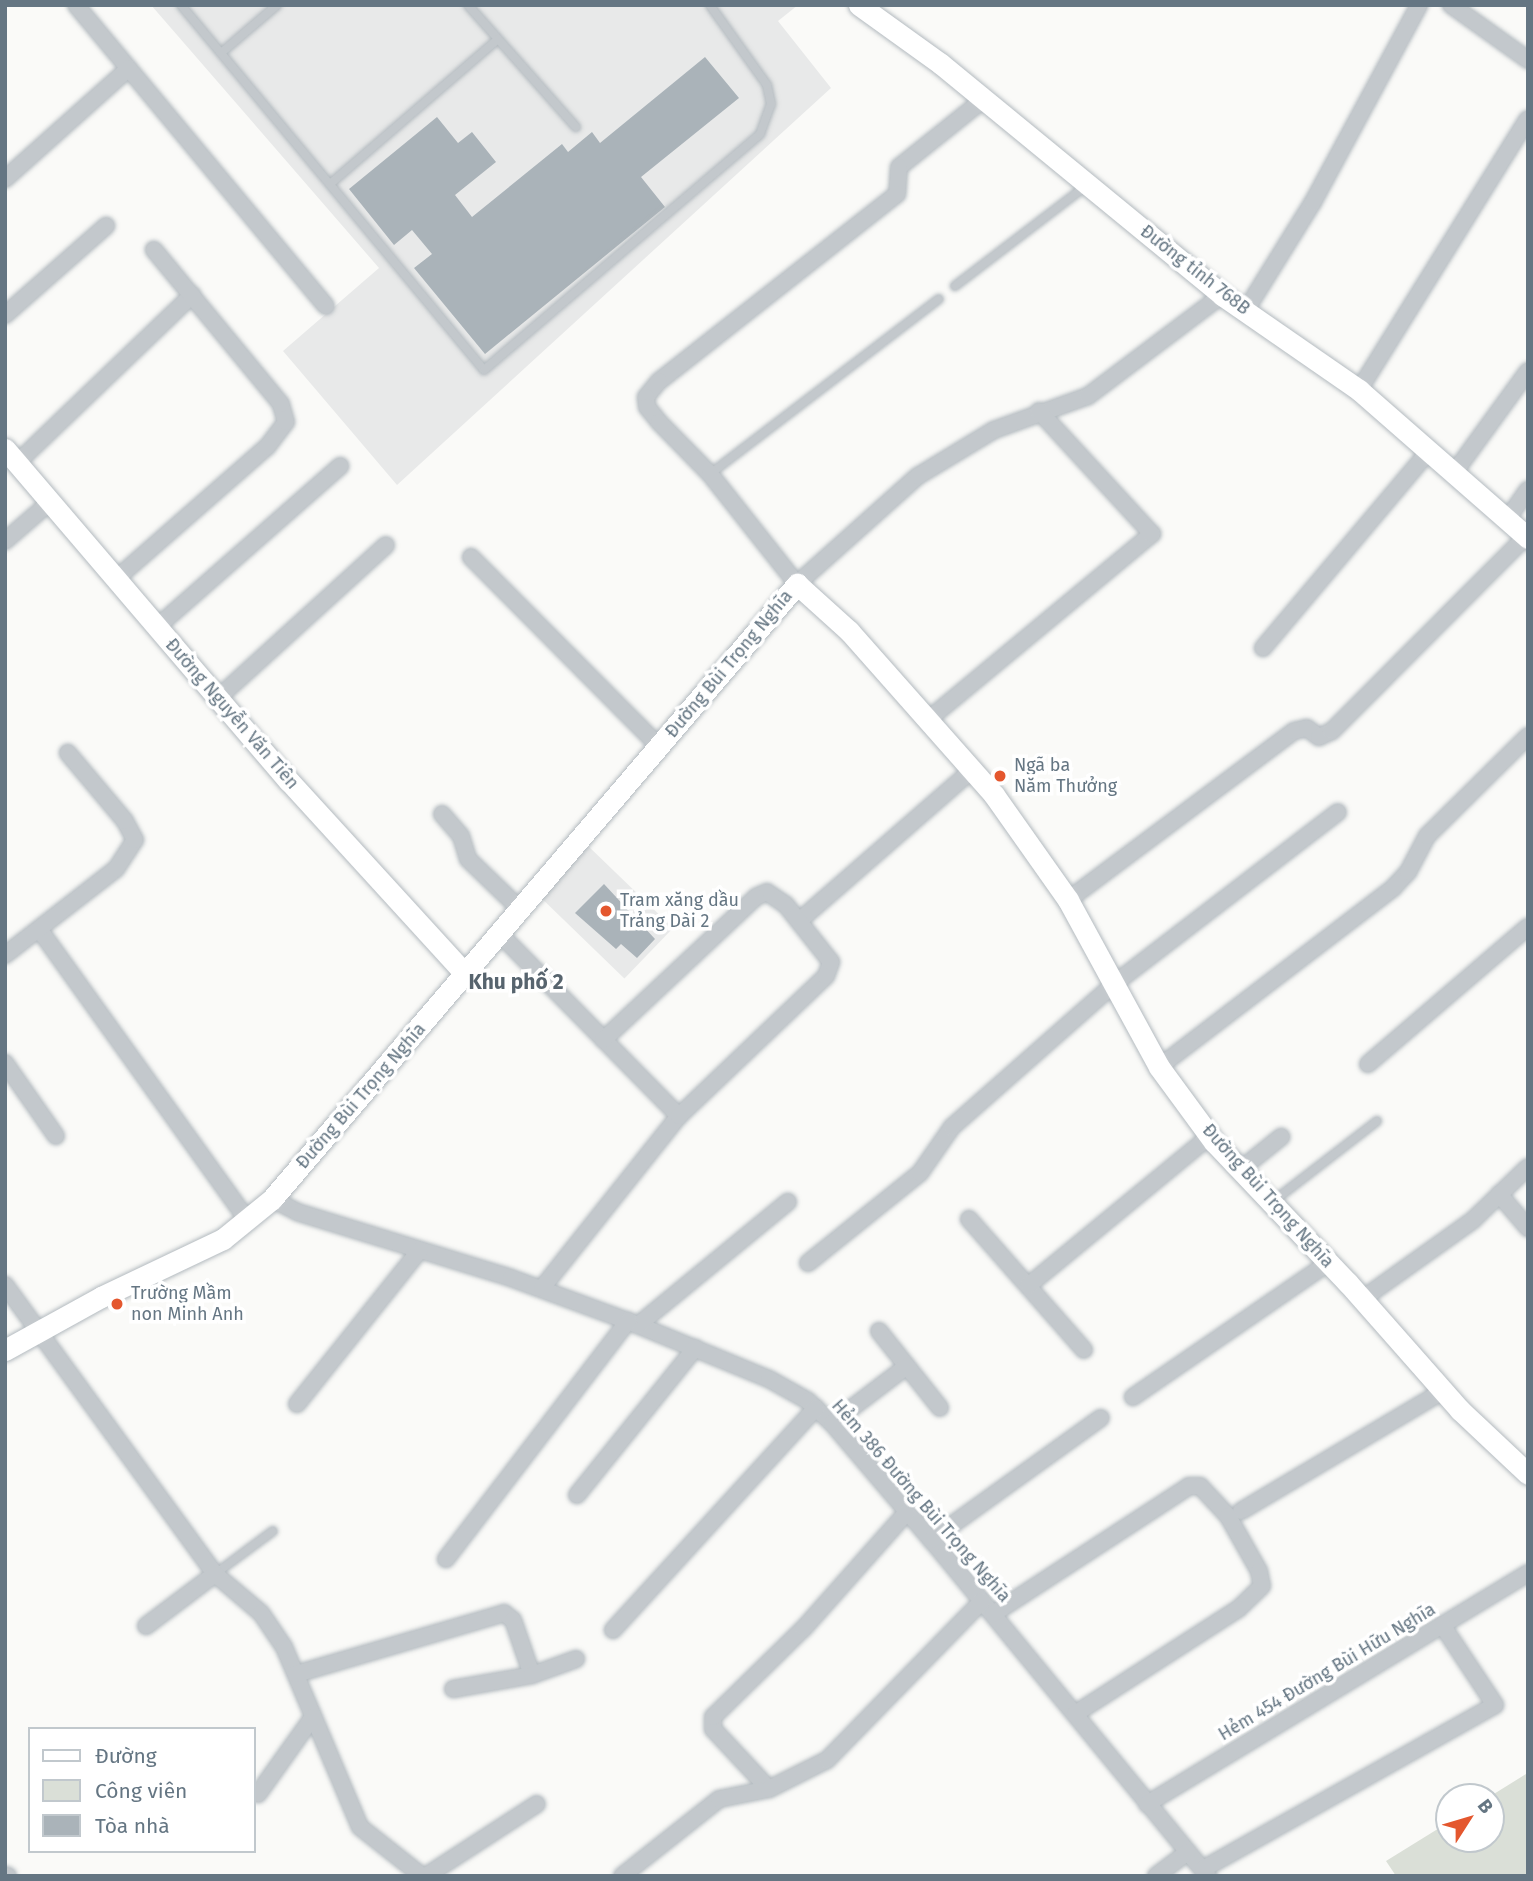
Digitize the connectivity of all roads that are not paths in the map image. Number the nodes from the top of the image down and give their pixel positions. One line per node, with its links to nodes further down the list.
1 (76, 5): 12 (street)
2 (181, 5): 10 (lane)
3 (276, 5): 10 (lane)
4 (468, 5): 9 (lane)
5 (710, 5): 17 (lane)
6 (859, 5): 13 (street, Đường tỉnh 768B)
7 (1419, 5): 26 (street)
8 (1451, 5): 11 (street)
9 (498, 39): 15 (lane); 17 (lane)
10 (221, 53): 17 (lane)
11 (1528, 60)
12 (129, 68): 16 (street); 25 (street)
13 (984, 99): 18 (street, Đường tỉnh 768B); 35 (street)
14 (1528, 119): 29 (street)
15 (576, 127)
16 (5, 179)
17 (330, 184)
18 (1088, 184): 21 (lane); 23 (street, Đường tỉnh 768B)
19 (106, 226): 27 (street)
20 (154, 250): 22 (street)
21 (955, 286)
22 (192, 295): 32 (street); 43 (street)
23 (1222, 295): 26 (street, Đường tỉnh 768B); 30 (street)
24 (939, 299): 35 (lane)
25 (326, 306)
26 (1246, 310): 29 (street, Đường tỉnh 768B)
27 (5, 315)
28 (1528, 371): 34 (street)
29 (1359, 390): 31 (street, Đường tỉnh 768B)
30 (1039, 411): 44 (street); 48 (street)
31 (1429, 451): 34 (street, Đường tỉnh 768B); 46 (street)
32 (11, 456): 37 (street, Đường Nguyễn Văn Tiên)
33 (340, 466): 45 (street)
34 (1454, 473): 38 (street, Đường tỉnh 768B)
35 (710, 474): 44 (street)
36 (1528, 490): 38 (street)
37 (50, 502): 40 (street); 43 (street, Đường Nguyễn Văn Tiên)
38 (1506, 520): 39 (street, Đường tỉnh 768B)
39 (1527, 537): 55 (street)
40 (5, 541)
41 (386, 545): 47 (street)
42 (471, 557): 50 (street)
43 (116, 579): 45 (street, Đường Nguyễn Văn Tiên)
44 (797, 584): 48 (street, Đường Bùi Trọng Nghĩa); 50 (street, Đường Bùi Trọng Nghĩa)
45 (157, 628): 47 (street, Đường Nguyễn Văn Tiên)
46 (1264, 648)
47 (218, 698): 62 (street, Đường Nguyễn Văn Tiên)
48 (929, 719): 52 (street, Đường Bùi Trọng Nghĩa)
49 (1528, 736): 67 (street)
50 (659, 746): 56 (street, Đường Bùi Trọng Nghĩa)
51 (68, 752): 59 (street)
52 (972, 770): 55 (street, Đường Bùi Trọng Nghĩa); 57 (street)
53 (1338, 812): 63 (street)
54 (442, 814): 56 (street)
55 (1068, 900): 63 (street, Đường Bùi Trọng Nghĩa)
56 (520, 909): 60 (street, Đường Bùi Trọng Nghĩa)
57 (799, 921): 64 (street); 68 (street)
58 (1528, 927): 66 (street)
59 (39, 929): 61 (street); 79 (street)
60 (499, 933): 62 (street, Đường Bùi Trọng Nghĩa); 64 (street)
61 (5, 955)
62 (465, 974): 76 (street, Đường Bùi Trọng Nghĩa)
63 (1114, 984): 67 (street, Đường Bùi Trọng Nghĩa); 83 (street)
64 (603, 1040): 68 (street)
65 (5, 1063): 70 (street)
66 (1368, 1064)
67 (1160, 1067): 71 (street, Đường Bùi Trọng Nghĩa)
68 (679, 1116): 87 (street)
69 (1377, 1121): 78 (lane)
70 (56, 1136)
71 (1210, 1136): 74 (street, Đường Bùi Trọng Nghĩa); 86 (street)
72 (1281, 1137): 74 (street)
73 (1528, 1167): 75 (street)
74 (1240, 1170): 78 (street, Đường Bùi Trọng Nghĩa)
75 (1499, 1194): 81 (street); 88 (street)
76 (272, 1199): 79 (street, Đường Bùi Trọng Nghĩa); 82 (street, Hẻm 386 Đường Bùi Trọng Nghĩa)
77 (788, 1202): 89 (street)
78 (1271, 1203): 84 (street, Đường Bùi Trọng Nghĩa)
79 (247, 1219): 91 (street, Đường Bùi Trọng Nghĩa)
80 (969, 1219): 86 (street)
81 (1528, 1228)
82 (420, 1250): 87 (street, Hẻm 386 Đường Bùi Trọng Nghĩa); 98 (street)
83 (808, 1263)
84 (1328, 1263): 88 (street, Đường Bùi Trọng Nghĩa); 97 (street)
85 (5, 1285): 91 (street)
86 (1029, 1285): 94 (street)
87 (542, 1288): 89 (street, Hẻm 386 Đường Bùi Trọng Nghĩa)
88 (1361, 1300): 96 (street, Đường Bùi Trọng Nghĩa)
89 (633, 1323): 92 (street, Hẻm 386 Đường Bùi Trọng Nghĩa); 109 (street)
90 (879, 1331): 95 (street)
91 (40, 1332): 93 (street, Đường Bùi Trọng Nghĩa); 111 (street)
92 (695, 1348): 99 (street, Hẻm 386 Đường Bùi Trọng Nghĩa); 104 (street)
93 (5, 1350)
94 (1084, 1350)
95 (907, 1366): 100 (street); 102 (street)
96 (1443, 1391): 103 (street, Đường Bùi Trọng Nghĩa); 105 (street)
97 (1133, 1396)
98 (297, 1404)
99 (816, 1408): 102 (street, Hẻm 386 Đường Bùi Trọng Nghĩa); 116 (street)
100 (940, 1408)
101 (1101, 1418): 108 (street)
102 (832, 1423): 106 (street, Hẻm 386 Đường Bùi Trọng Nghĩa)
103 (1528, 1474)
104 (577, 1494)
105 (1241, 1511)
106 (907, 1512): 108 (street, Hẻm 386 Đường Bùi Trọng Nghĩa); 123 (street)
107 (273, 1531): 111 (lane)
108 (931, 1540): 112 (street, Hẻm 386 Đường Bùi Trọng Nghĩa)
109 (446, 1559)
110 (1528, 1573): 114 (street, Hẻm 454 Đường Bùi Hữu Nghĩa)
111 (215, 1574): 115 (street); 118 (street)
112 (982, 1601): 113 (street, Hẻm 386 Đường Bùi Trọng Nghĩa); 123 (street)
113 (993, 1614): 121 (street, Hẻm 386 Đường Bùi Trọng Nghĩa); 121 (street)
114 (1442, 1625): 126 (street, Hẻm 454 Đường Bùi Hữu Nghĩa); 128 (street)
115 (146, 1626)
116 (613, 1630)
117 (576, 1659): 119 (street)
118 (296, 1674): 119 (street); 122 (street)
119 (532, 1675): 120 (street)
120 (453, 1689)
121 (1075, 1714): 126 (street, Hẻm 386 Đường Bùi Trọng Nghĩa)
122 (313, 1717): 124 (street); 129 (street)
123 (769, 1789): 130 (street)
124 (258, 1794)
125 (537, 1804): 129 (street)
126 (1147, 1804): 127 (street, Hẻm 386 Đường Bùi Trọng Nghĩa)
127 (1188, 1852): 128 (street, Hẻm 386 Đường Bùi Trọng Nghĩa); 131 (street)
128 (1205, 1872)
129 (416, 1874)
130 (622, 1876)
131 (1156, 1876)

